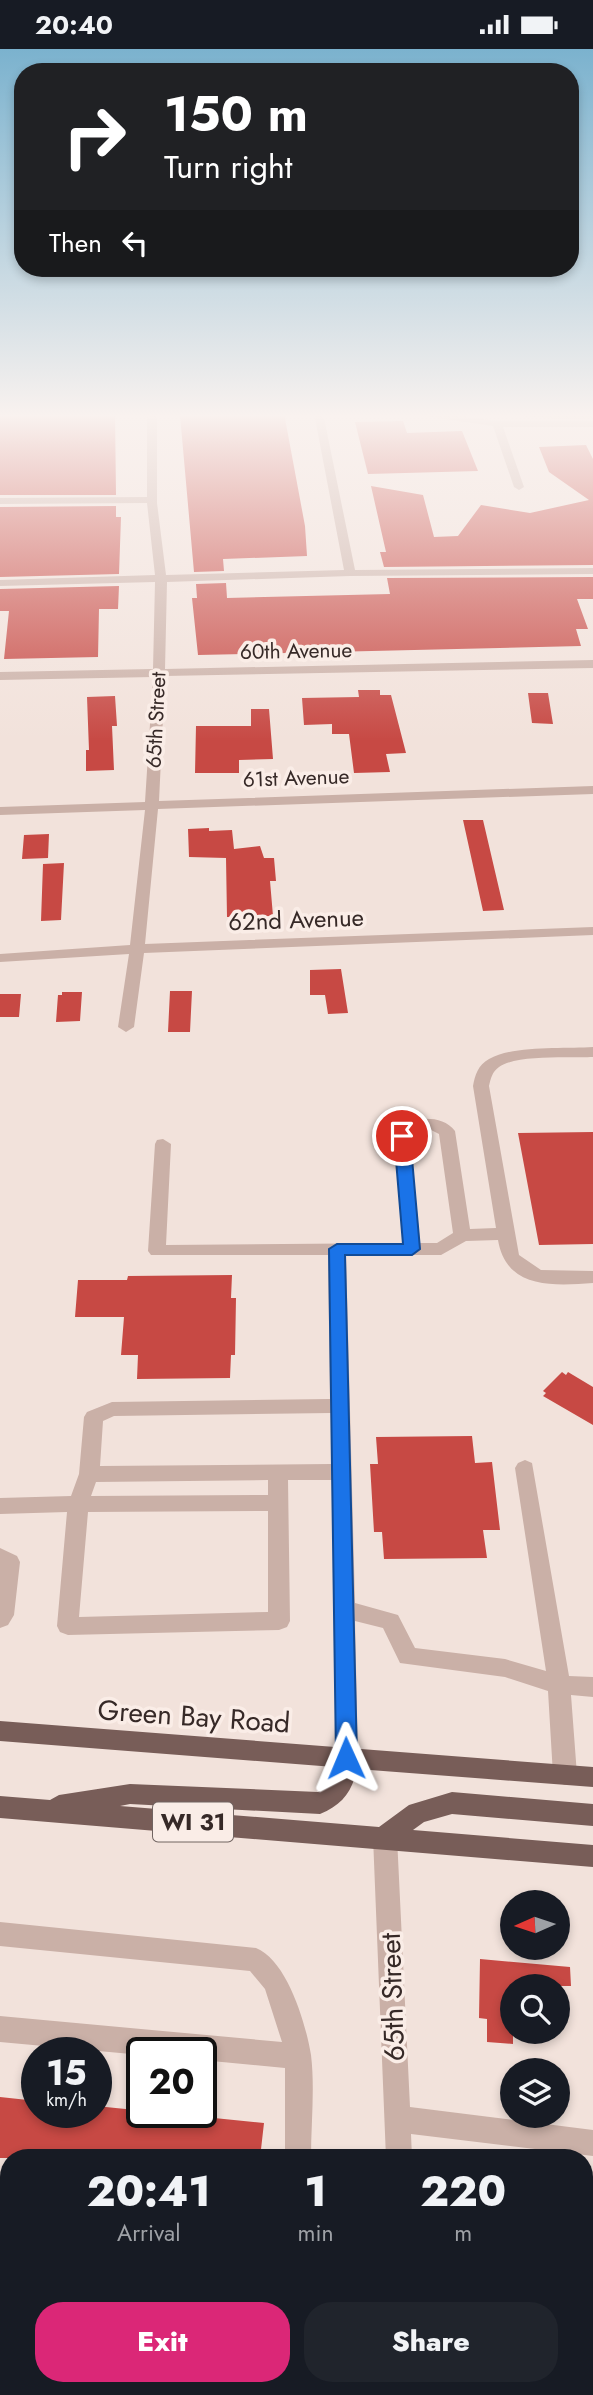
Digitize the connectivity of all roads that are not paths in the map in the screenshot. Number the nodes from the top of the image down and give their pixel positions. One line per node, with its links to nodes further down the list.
1 (155, 522): 5 (street, 65th Street)
2 (340, 522): 4 (street)
3 (593, 571): 4 (street)
4 (350, 573): 5 (street)
5 (161, 579): 6 (street); 8 (street, 65th Street)
6 (0, 583)
7 (593, 664): 8 (street, 60th Avenue)
8 (158, 673): 9 (street, 60th Avenue); 11 (street, 65th Street)
9 (0, 677)
10 (593, 790): 11 (street, 61st Avenue)
11 (152, 804): 12 (street, 61st Avenue); 14 (street, 65th Street)
12 (0, 811)
13 (593, 931): 14 (street, 62nd Avenue)
14 (137, 949): 15 (street, 62nd Avenue); 16 (street, 65th Street)
15 (0, 958)
16 (126, 1027)
17 (593, 1052): 19 (street)
18 (163, 1144): 21 (street)
19 (507, 1234): 20 (street); 23 (street)
20 (462, 1235): 22 (street); 22 (street)
21 (337, 1249): 22 (street); 24 (street)
22 (412, 1249)
23 (593, 1277)
24 (341, 1406): 26 (street); 28 (street)
25 (525, 1468): 35 (street)
26 (343, 1472): 27 (street); 33 (street)
27 (278, 1473): 28 (street); 29 (street)
28 (89, 1474): 30 (street)
29 (279, 1503): 30 (street); 30 (street)
30 (78, 1504): 31 (street)
31 (1, 1510)
32 (0, 1556): 34 (street)
33 (345, 1609): 35 (street); 38 (street)
34 (1, 1615)
35 (559, 1685): 36 (street); 39 (street)
36 (593, 1687)
37 (0, 1731): 38 (main road, Green Bay Road)
38 (346, 1758): 39 (main road, Green Bay Road); 42 (main road)
39 (565, 1775): 40 (main road, Green Bay Road)
40 (593, 1777)
41 (0, 1807): 42 (main road, WI 31)
42 (38, 1810): 44 (main road, WI 31)
43 (593, 1815): 44 (main road)
44 (386, 1837): 45 (main road, WI 31); 49 (street, 65th Street)
45 (593, 1856)
46 (0, 1934): 48 (street)
47 (0, 2029): 48 (street)
48 (298, 2056): 51 (street)
49 (397, 2119): 50 (street); 52 (street, 65th Street)
50 (593, 2143)
51 (298, 2149)
52 (399, 2149)

